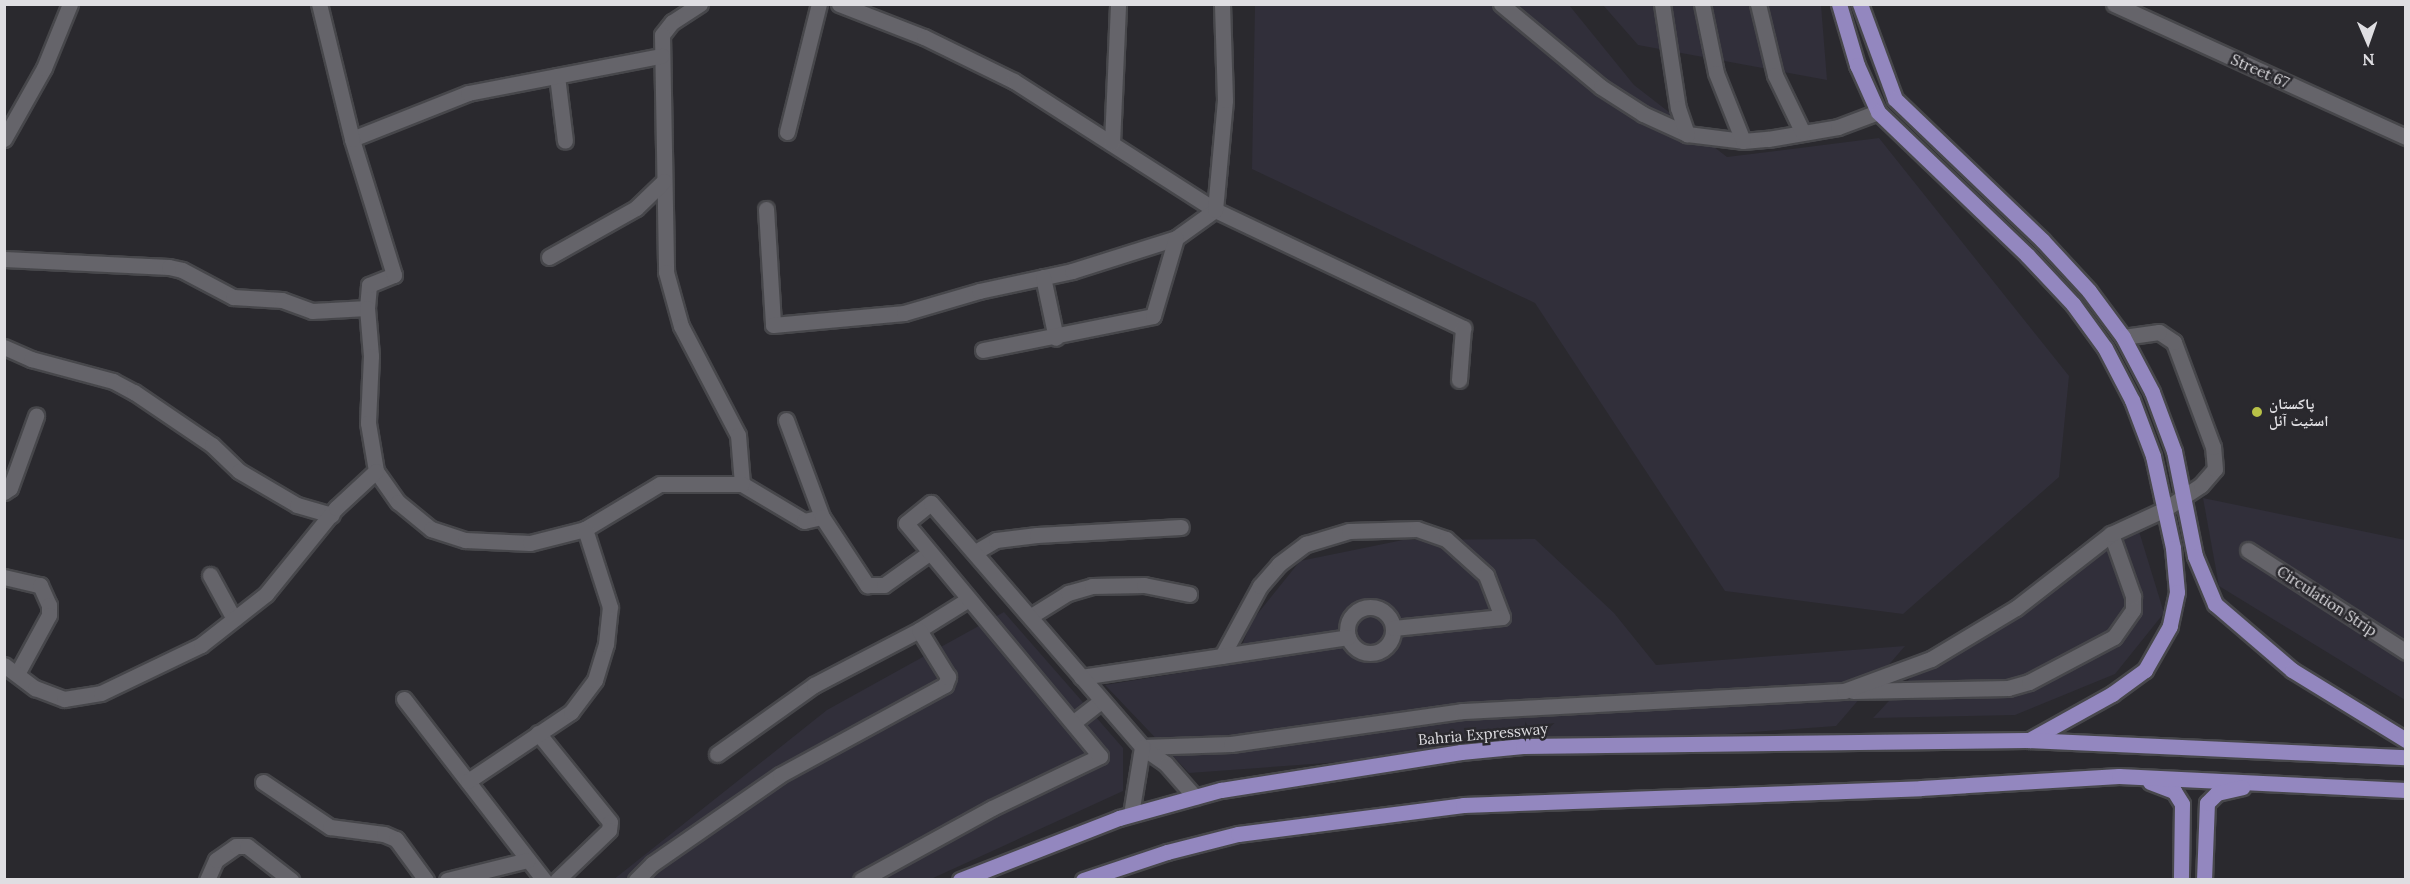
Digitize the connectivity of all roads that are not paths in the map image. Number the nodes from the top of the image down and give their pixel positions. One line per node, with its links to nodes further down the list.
1 (70, 4): 22 (street)
2 (319, 4): 23 (street)
3 (700, 4): 15 (street)
4 (819, 4): 18 (street)
5 (839, 4): 26 (street)
6 (1118, 4): 26 (street)
7 (1221, 4): 29 (street)
8 (1501, 4): 20 (street)
9 (1662, 4): 20 (street)
10 (1702, 4): 25 (street)
11 (1758, 4): 19 (street)
12 (1839, 4): 17 (main road)
13 (1860, 4): 35 (main road)
14 (2114, 4): 21 (street, Street 67)
15 (662, 56): 16 (street); 27 (street)
16 (557, 76): 23 (street); 24 (street)
17 (1878, 111): 19 (street); 46 (main road)
18 (788, 132)
19 (1803, 133): 25 (street)
20 (1687, 134): 25 (street)
21 (2406, 137)
22 (4, 139)
23 (352, 139): 34 (street)
24 (564, 141)
25 (1743, 141)
26 (1112, 143): 29 (street)
27 (664, 181): 31 (street); 43 (street)
28 (766, 209): 33 (street)
29 (1215, 210): 30 (street); 39 (street)
30 (1176, 238): 33 (street); 36 (street)
31 (549, 257)
32 (4, 259): 34 (street)
33 (1043, 277): 36 (street)
34 (367, 308): 42 (street)
35 (2122, 337): 45 (main road); 45 (street)
36 (1056, 338): 38 (street)
37 (4, 347): 47 (street)
38 (983, 350)
39 (1460, 380)
40 (36, 416): 44 (street)
41 (786, 420): 48 (street)
42 (376, 471): 47 (street); 50 (street)
43 (742, 484): 48 (street); 50 (street)
44 (4, 492)
45 (2185, 494): 46 (street); 74 (main road)
46 (2165, 508): 51 (street); 73 (main road)
47 (332, 515): 60 (street)
48 (822, 517): 54 (street)
49 (1181, 527): 53 (street)
50 (585, 529): 72 (street)
51 (2111, 534): 68 (street); 68 (street)
52 (2248, 550): 64 (street, Circulation Strip)
53 (977, 551): 54 (street); 59 (street)
54 (929, 553): 58 (street)
55 (210, 575): 60 (street)
56 (4, 577): 66 (street)
57 (1189, 594): 59 (street)
58 (967, 600): 62 (street); 71 (street)
59 (1031, 616): 67 (street)
60 (234, 619): 66 (street)
61 (1394, 628): 63 (street); 63 (street); 65 (street)
62 (919, 630): 76 (street); 92 (street)
63 (1348, 637): 65 (street)
64 (2406, 652)
65 (1222, 656): 67 (street)
66 (9, 672)
67 (1082, 677): 70 (street)
68 (1844, 691): 75 (street)
69 (404, 699): 79 (street)
70 (1101, 701): 71 (street); 75 (street)
71 (1074, 722): 93 (street)
72 (538, 734): 79 (street); 91 (street)
73 (2028, 740): 77 (main road, Bahria Expressway); 83 (main road, Bahria Expressway)
74 (2406, 740)
75 (1142, 747): 83 (street); 84 (street)
76 (717, 754)
77 (2406, 757)
78 (2119, 776): 81 (main road); 95 (main road); 96 (main road)
79 (468, 781): 85 (street)
80 (263, 782): 88 (street)
81 (2295, 782): 82 (main road); 97 (main road)
82 (2406, 790)
83 (1196, 797): 84 (main road, Bahria Expressway)
84 (1131, 814): 94 (main road, Bahria Expressway)
85 (528, 860): 89 (street); 90 (street)
86 (207, 879): 87 (street)
87 (291, 879)
88 (426, 879)
89 (447, 879)
90 (544, 879)
91 (557, 879)
92 (636, 879)
93 (861, 879)
94 (960, 879)
95 (1083, 879)
96 (2181, 879)
97 (2204, 879)

